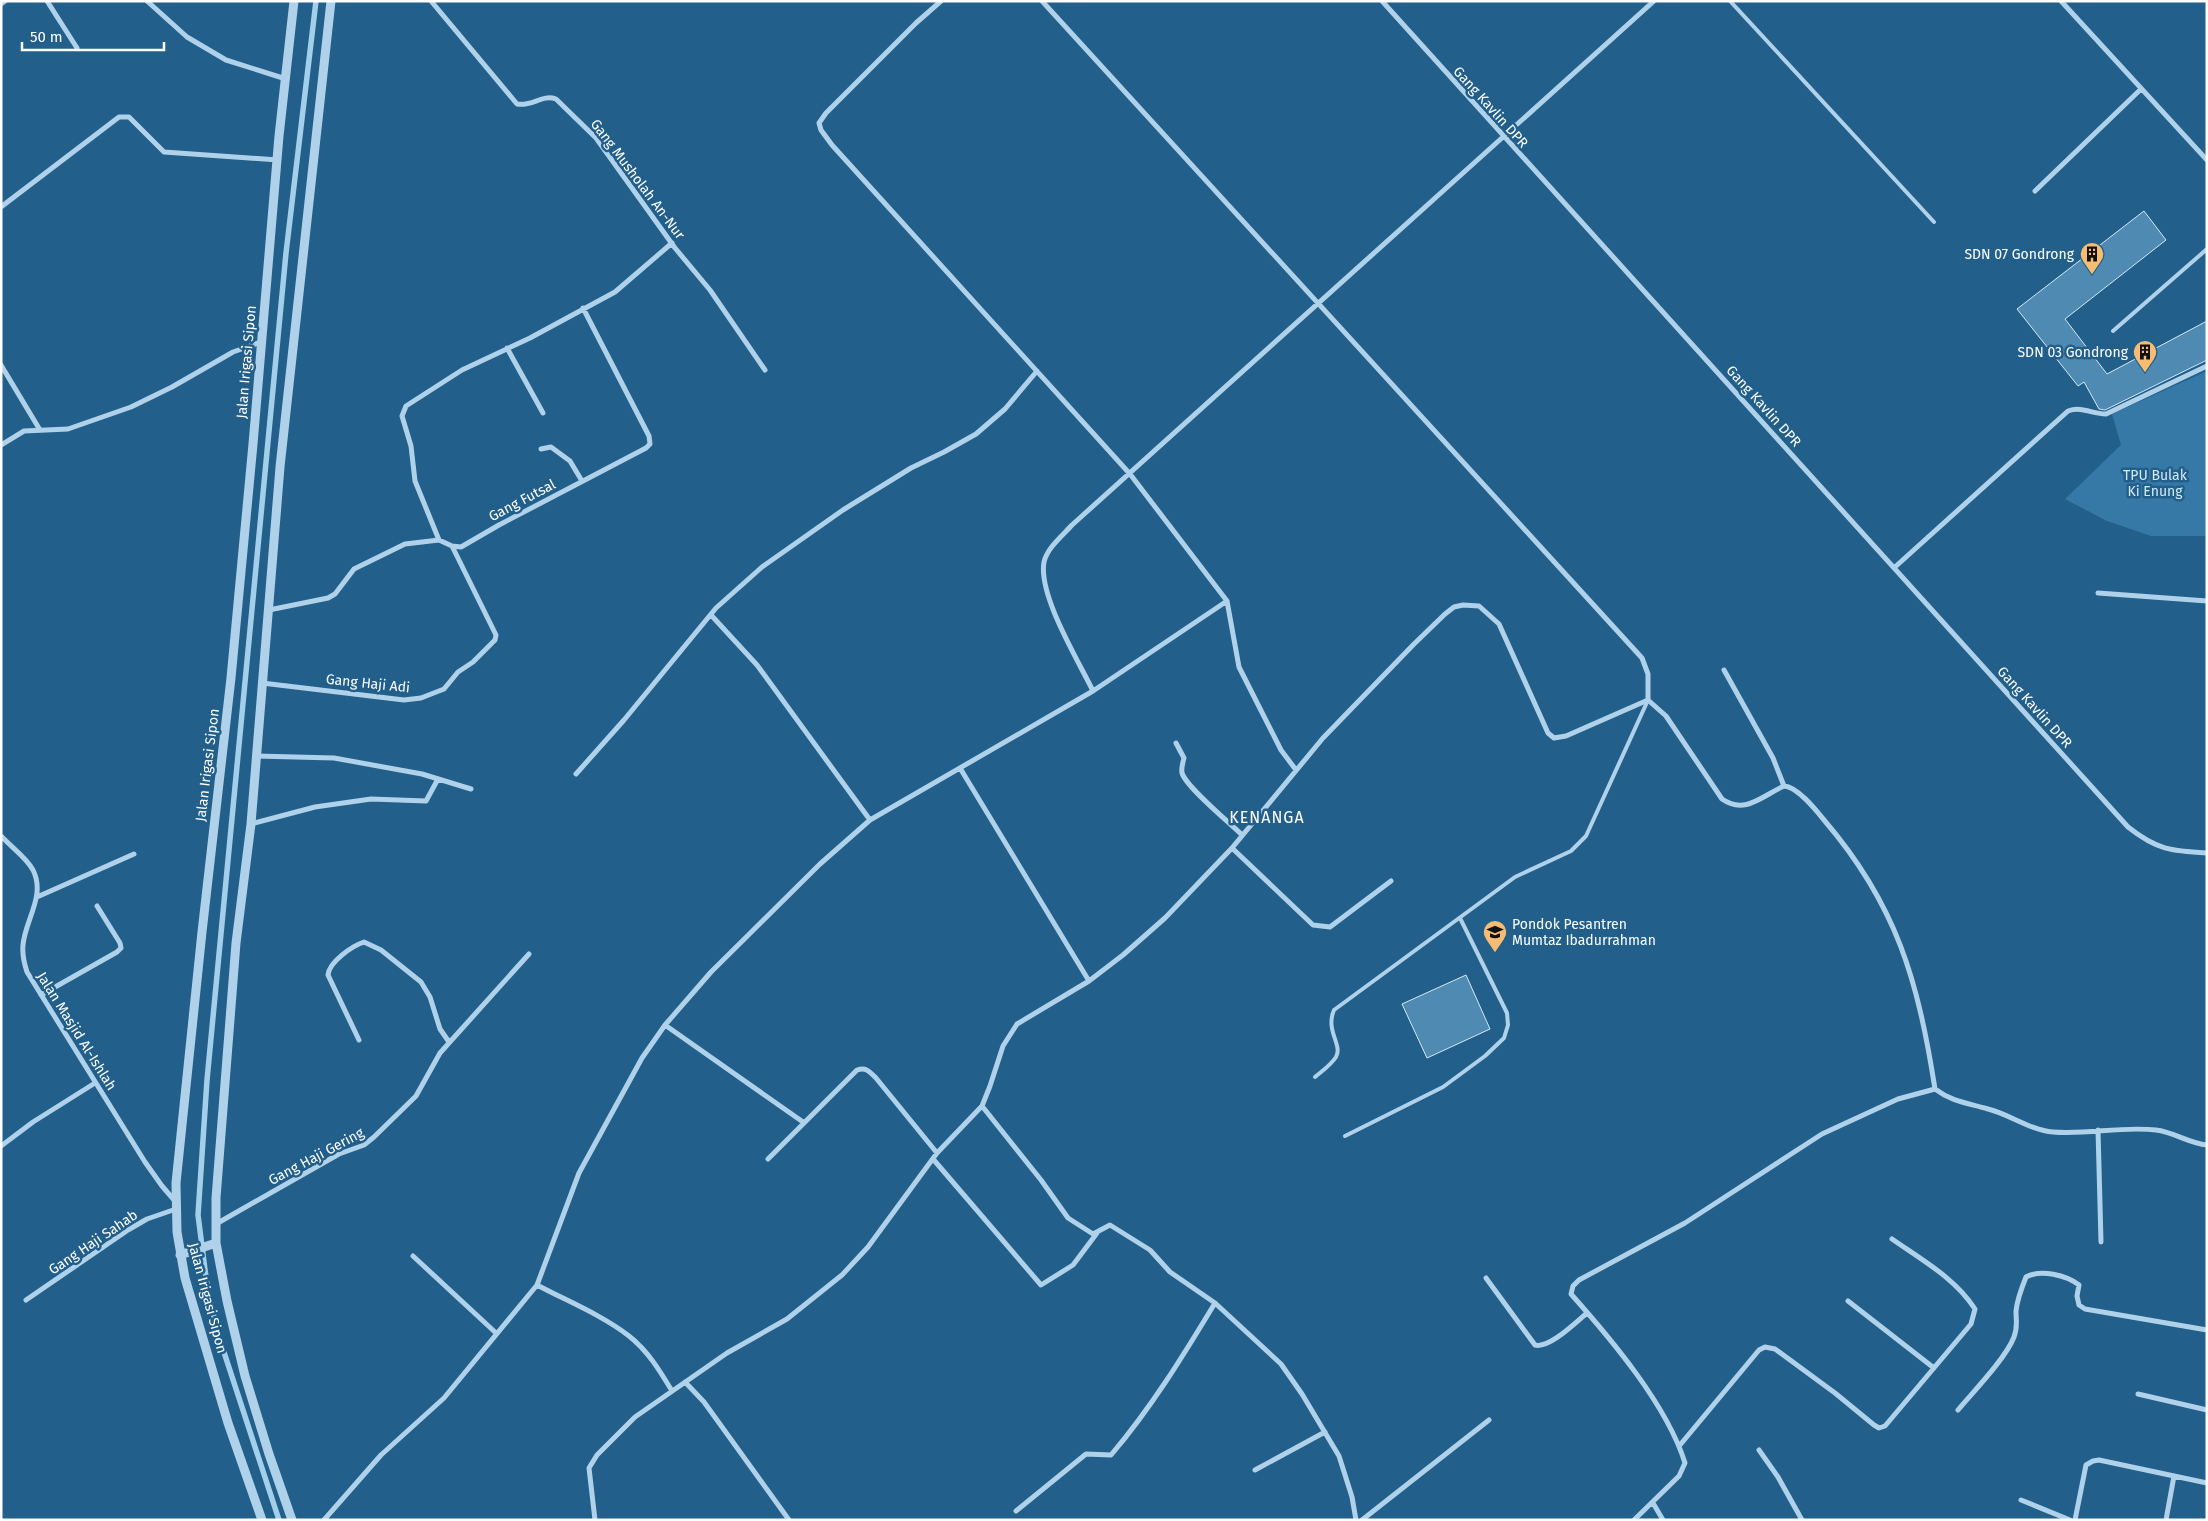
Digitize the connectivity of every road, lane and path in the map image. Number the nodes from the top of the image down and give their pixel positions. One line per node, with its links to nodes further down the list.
1 (5, 1): 13 (street)
2 (47, 1): 14 (street)
3 (147, 1): 15 (street)
4 (294, 1): 15 (street, Jalan Irigasi Sipon)
5 (332, 1): 46 (street, Jalan Irigasi Sipon)
6 (431, 1): 23 (street, Gang Musholah An-Nur)
7 (941, 1): 33 (street)
8 (1042, 1): 25 (street)
9 (1382, 1): 17 (street, Gang Kavlin DPR)
10 (1654, 1): 17 (street)
11 (1730, 1): 22 (lane)
12 (2061, 1): 16 (street)
13 (1, 4)
14 (77, 48)
15 (286, 79): 18 (street, Jalan Irigasi Sipon)
16 (2141, 89): 19 (street); 20 (street)
17 (1503, 136): 25 (street); 42 (street, Gang Kavlin DPR)
18 (278, 160): 21 (street); 28 (street, Jalan Irigasi Sipon)
19 (2207, 160)
20 (2035, 191)
21 (1, 207)
22 (1934, 222)
23 (672, 243): 26 (street); 32 (street, Gang Musholah An-Nur)
24 (2207, 249): 27 (lane)
25 (1318, 304): 38 (street); 51 (street)
26 (583, 308): 29 (street); 39 (street, Gang Futsal)
27 (2113, 331)
28 (261, 342): 35 (street); 89 (street, Jalan Irigasi Sipon)
29 (507, 348): 34 (street); 40 (street)
30 (1, 365): 35 (street)
31 (2207, 366): 42 (street)
32 (765, 370)
33 (1036, 371): 38 (street); 47 (street)
34 (543, 413)
35 (40, 430): 36 (street)
36 (1, 445)
37 (541, 449): 39 (street)
38 (1130, 474): 44 (street); 50 (street)
39 (582, 481): 41 (street, Gang Futsal)
40 (439, 540): 41 (street); 46 (street)
41 (452, 546): 49 (street, Gang Haji Adi)
42 (1895, 567): 65 (street, Gang Kavlin DPR)
43 (2098, 593): 45 (street)
44 (1227, 601): 50 (street); 55 (street)
45 (2207, 601)
46 (268, 610): 49 (street, Jalan Irigasi Sipon)
47 (710, 615): 56 (street); 60 (street)
48 (1724, 670): 58 (street)
49 (262, 683): 53 (street, Jalan Irigasi Sipon)
50 (1093, 691): 54 (street)
51 (1648, 700): 55 (street); 58 (street); 70 (lane)
52 (1176, 743): 62 (street)
53 (256, 756): 57 (street); 61 (street, Jalan Irigasi Sipon)
54 (960, 768): 60 (street); 72 (street)
55 (1296, 770): 62 (street)
56 (576, 774)
57 (438, 779): 59 (street); 61 (street)
58 (1784, 786): 79 (street)
59 (471, 790)
60 (870, 820): 74 (street)
61 (251, 824): 90 (street, Jalan Irigasi Sipon)
62 (1242, 835): 64 (street)
63 (1, 836): 68 (street, Jalan Masjid Al-Ishlah)
64 (1232, 848): 67 (street); 72 (street)
65 (2207, 853)
66 (134, 854): 68 (street)
67 (1391, 881)
68 (37, 897): 73 (street, Jalan Masjid Al-Ishlah)
69 (97, 906): 73 (street)
70 (1460, 918): 77 (lane); 83 (lane)
71 (528, 954): 76 (street, Gang Haji Gering)
72 (1089, 981): 80 (street)
73 (41, 995): 78 (street, Jalan Masjid Al-Ishlah)
74 (665, 1025): 81 (street); 98 (street)
75 (359, 1040): 76 (street)
76 (450, 1042): 90 (street, Gang Haji Gering)
77 (1315, 1077)
78 (95, 1083): 85 (street); 89 (street, Jalan Masjid Al-Ishlah)
79 (1935, 1090): 82 (street); 102 (street)
80 (982, 1106): 86 (street); 91 (street)
81 (803, 1122): 86 (street); 87 (street)
82 (2098, 1130): 84 (street); 93 (street)
83 (1345, 1136)
84 (2207, 1145)
85 (1, 1146)
86 (937, 1153): 88 (street)
87 (768, 1159)
88 (932, 1159): 91 (street); 106 (street)
89 (176, 1205): 95 (street, Jalan Irigasi Sipon); 99 (street, Gang Haji Sahab)
90 (215, 1224): 94 (street, Jalan Irigasi Sipon)
91 (1097, 1233): 101 (street)
92 (1892, 1239): 105 (street)
93 (2102, 1242)
94 (216, 1243): 95 (street); 122 (street, Jalan Irigasi Sipon)
95 (185, 1254): 121 (street, Jalan Irigasi Sipon)
96 (413, 1256): 104 (street)
97 (1486, 1278): 102 (street)
98 (537, 1285): 104 (street); 107 (street)
99 (26, 1300)
100 (1848, 1301): 105 (street)
101 (1215, 1303): 112 (street); 120 (street)
102 (1587, 1313): 113 (street)
103 (2207, 1330): 109 (street)
104 (496, 1333): 123 (street)
105 (1934, 1368): 113 (street)
106 (685, 1382): 107 (street); 125 (street)
107 (672, 1391): 124 (street)
108 (2138, 1394): 110 (street)
109 (1958, 1410)
110 (2207, 1410)
111 (1489, 1420): 127 (street)
112 (1325, 1432): 115 (street); 126 (street)
113 (1680, 1445): 119 (street)
114 (1759, 1450): 130 (street)
115 (1255, 1470)
116 (2174, 1476): 117 (street); 132 (street); 133 (street)
117 (2207, 1483)
118 (2021, 1500): 131 (street)
119 (1653, 1503): 128 (street); 129 (street)
120 (1016, 1511)
121 (262, 1520)
122 (292, 1520)
123 (324, 1520)
124 (595, 1520)
125 (789, 1520)
126 (1356, 1520)
127 (1362, 1520)
128 (1634, 1520)
129 (1663, 1520)
130 (1802, 1520)
131 (2070, 1520)
132 (2075, 1520)
133 (2166, 1520)

